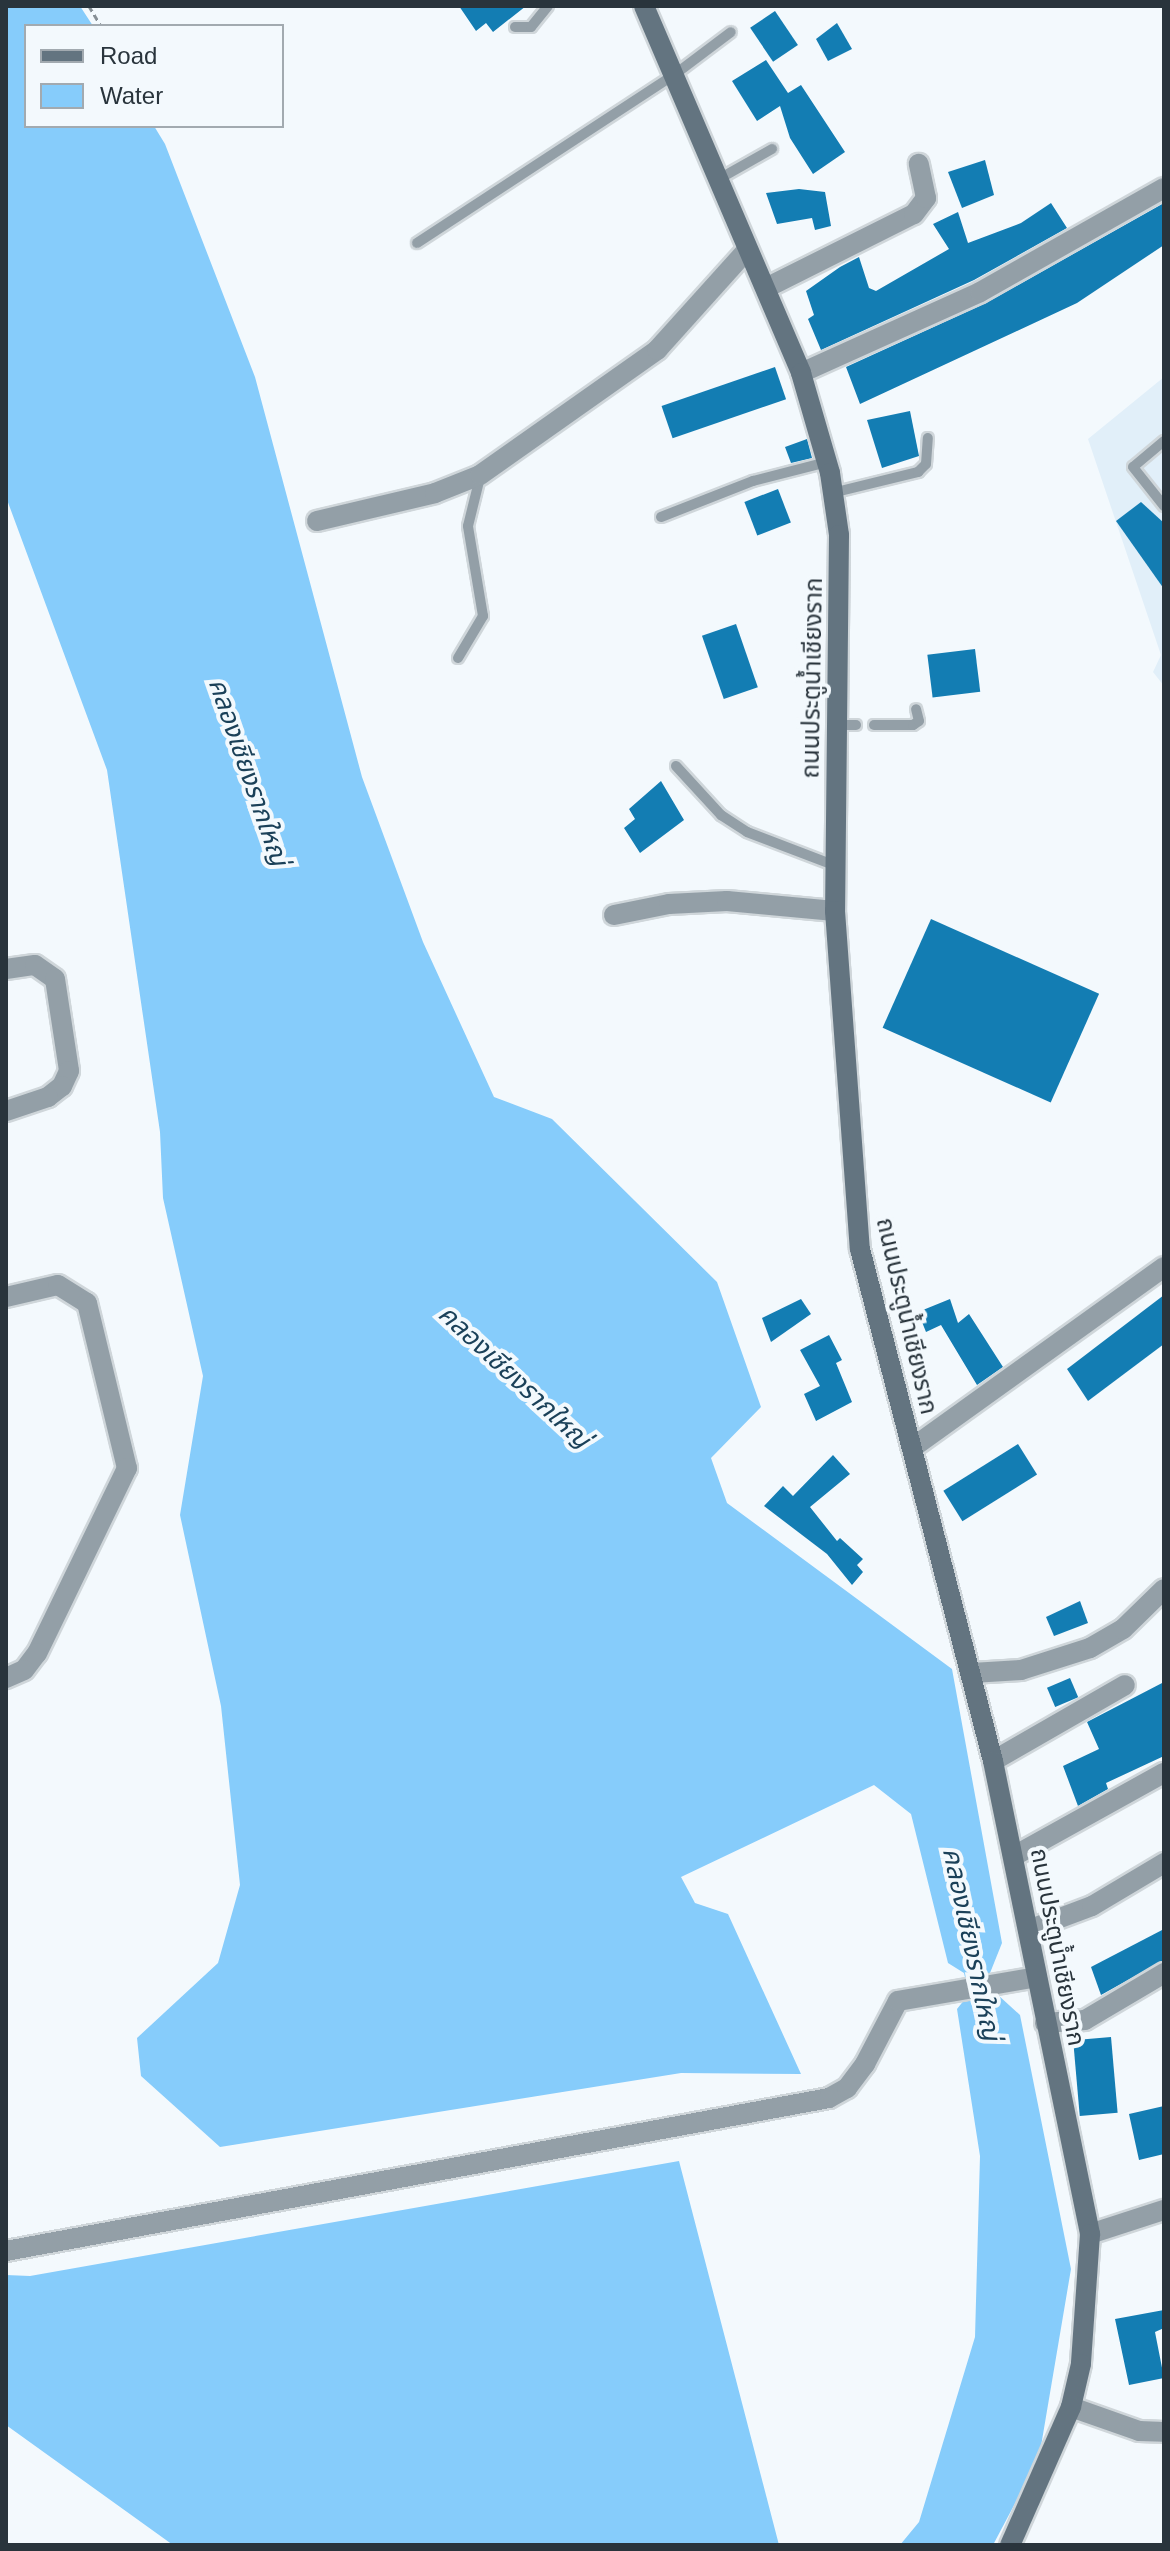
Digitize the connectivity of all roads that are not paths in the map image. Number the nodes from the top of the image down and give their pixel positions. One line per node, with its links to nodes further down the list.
1 (548, 6): 3 (lane)
2 (644, 6): 5 (street, ถนนประตูน้ำเชียงราก)
3 (515, 27)
4 (731, 32): 5 (lane)
5 (674, 75): 8 (street, ถนนประตูน้ำเชียงราก); 10 (lane)
6 (772, 149): 8 (lane)
7 (919, 164): 12 (street)
8 (719, 179): 11 (street, ถนนประตูน้ำเชียงราก)
9 (1164, 188): 13 (street)
10 (417, 243)
11 (747, 250): 12 (street, ถนนประตูน้ำเชียงราก); 17 (street)
12 (766, 288): 13 (street, ถนนประตูน้ำเชียงราก)
13 (801, 373): 16 (street, ถนนประตูน้ำเชียงราก)
14 (928, 438): 18 (lane)
15 (1164, 441): 19 (lane)
16 (827, 462): 18 (street, ถนนประตูน้ำเชียงราก); 20 (lane)
17 (480, 475): 21 (street); 22 (lane)
18 (832, 493): 26 (street, ถนนประตูน้ำเชียงราก)
19 (1164, 506)
20 (661, 517)
21 (317, 521)
22 (458, 658)
23 (916, 709): 24 (lane)
24 (874, 725)
25 (676, 766): 26 (lane)
26 (836, 866): 27 (street, ถนนประตูน้ำเชียงราก)
27 (835, 911): 28 (street); 33 (street, ถนนประตูน้ำเชียงราก)
28 (614, 915)
29 (6, 969): 30 (street)
30 (6, 1111)
31 (1164, 1267): 33 (street)
32 (6, 1297): 36 (street)
33 (912, 1448): 35 (street, ถนนประตูน้ำเชียงราก)
34 (1164, 1589): 35 (street)
35 (972, 1673): 38 (street, ถนนประตูน้ำเชียงราก)
36 (6, 1678)
37 (1125, 1685): 38 (street)
38 (993, 1761): 40 (street, ถนนประตูน้ำเชียงราก)
39 (1164, 1773): 40 (street)
40 (1014, 1856): 42 (street, ถนนประตูน้ำเชียงราก)
41 (1164, 1863): 42 (street)
42 (1028, 1930): 44 (street, ถนนประตูน้ำเชียงราก)
43 (1164, 1973): 45 (street)
44 (1037, 1977): 45 (street, ถนนประตูน้ำเชียงราก); 48 (street)
45 (1045, 2023): 47 (street, ถนนประตูน้ำเชียงราก)
46 (1164, 2210): 47 (street)
47 (1090, 2234): 49 (street, ถนนประตูน้ำเชียงราก)
48 (6, 2251)
49 (1071, 2407): 50 (street); 51 (street, ถนนประตูน้ำเชียงราก)
50 (1164, 2432)
51 (1010, 2545)

